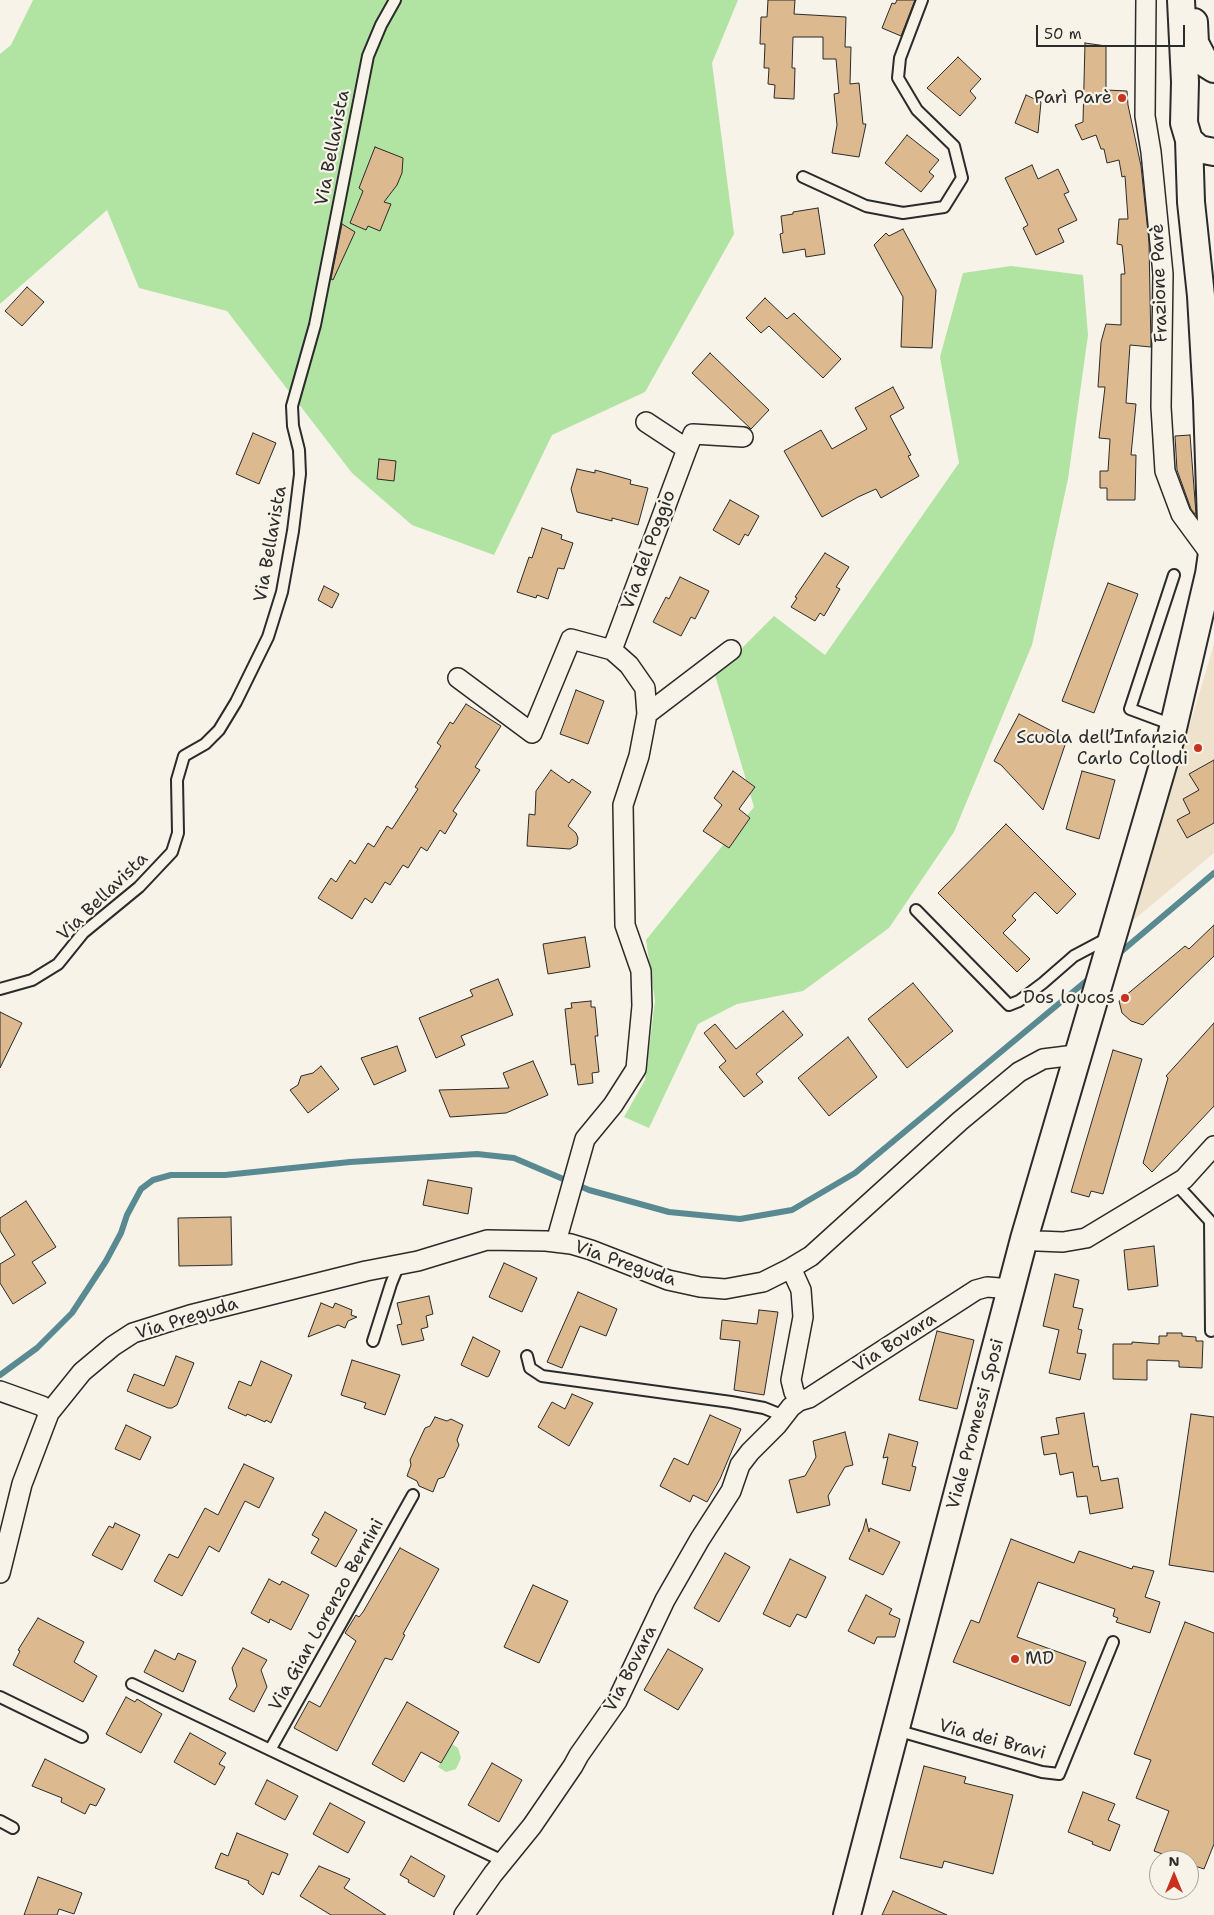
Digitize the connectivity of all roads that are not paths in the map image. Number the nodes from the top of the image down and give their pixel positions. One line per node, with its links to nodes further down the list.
1 (394, 0): 25 (lane, Via Bellavista)
2 (922, 0): 10 (lane)
3 (1146, 0): 16 (street, Frazione Parè)
4 (1181, 0): 7 (main road, Viale Promessi Sposi)
5 (1193, 0): 6 (main road)
6 (1214, 69)
7 (1189, 140): 8 (main road); 11 (main road, Viale Promessi Sposi)
8 (1214, 152)
9 (1214, 160): 11 (main road)
10 (802, 177)
11 (1191, 202): 12 (main road, Viale Promessi Sposi)
12 (1207, 296): 16 (main road, Viale Promessi Sposi)
13 (646, 422): 15 (street)
14 (744, 437): 15 (street, Via del Poggio)
15 (686, 450): 18 (street, Via del Poggio)
16 (1212, 568): 22 (main road, Viale Promessi Sposi)
17 (1174, 575): 22 (lane)
18 (612, 650): 20 (street); 21 (street)
19 (732, 650): 21 (street)
20 (458, 678)
21 (647, 714): 30 (street)
22 (1174, 725): 24 (main road, Viale Promessi Sposi)
23 (916, 910): 24 (lane)
24 (1110, 943): 26 (main road, Viale Promessi Sposi)
25 (0, 990)
26 (1078, 1058): 29 (main road, Viale Promessi Sposi); 32 (street, Via Preguda)
27 (1214, 1146): 28 (street)
28 (1177, 1184): 29 (street); 34 (lane)
29 (1024, 1239): 33 (main road, Viale Promessi Sposi)
30 (556, 1242): 31 (street, Via Preguda); 32 (street, Via Preguda)
31 (399, 1264): 35 (lane); 39 (street, Via Preguda)
32 (791, 1268): 38 (street)
33 (1012, 1288): 38 (street, Via Bovara); 46 (main road, Viale Promessi Sposi)
34 (1211, 1331)
35 (373, 1341)
36 (527, 1356): 40 (lane)
37 (3, 1392): 39 (street)
38 (799, 1401): 40 (street, Via Bovara)
39 (49, 1413): 42 (street, Via Preguda)
40 (784, 1416): 51 (street, Via Bovara)
41 (413, 1496): 48 (lane, Via Gian Lorenzo Bernini)
42 (0, 1573)
43 (1113, 1642): 46 (lane, Via dei Bravi)
44 (132, 1684): 48 (lane)
45 (0, 1697): 47 (lane)
46 (896, 1730): 53 (main road, Viale Promessi Sposi)
47 (82, 1737)
48 (270, 1750): 51 (lane)
49 (0, 1821): 50 (lane)
50 (13, 1828)
51 (503, 1861): 52 (street, Via Bovara)
52 (464, 1915)
53 (847, 1915)

